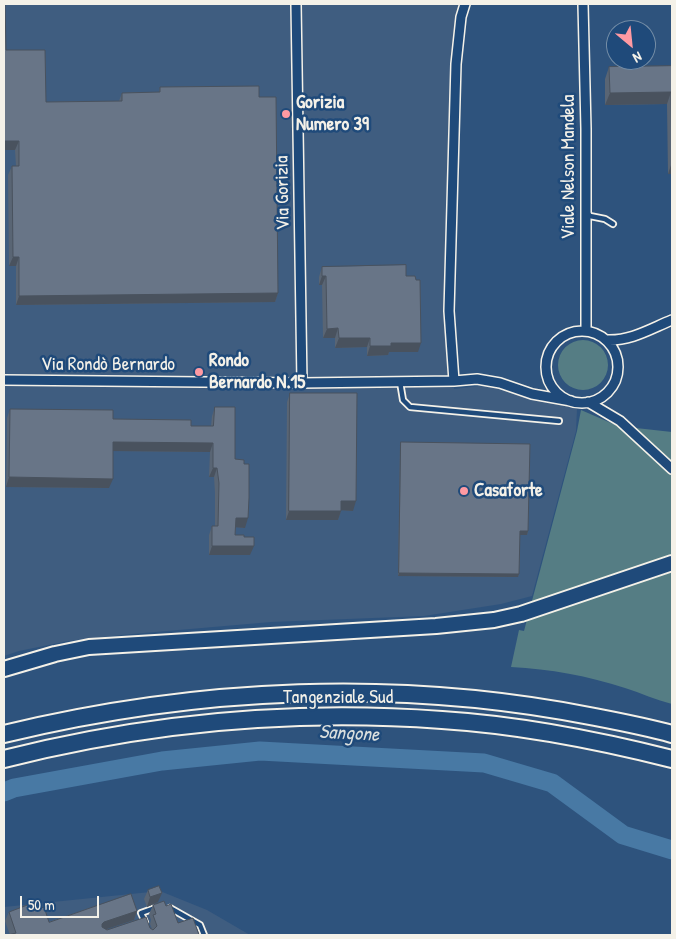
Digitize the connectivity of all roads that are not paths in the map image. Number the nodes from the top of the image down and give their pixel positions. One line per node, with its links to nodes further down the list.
1 (296, 4): 12 (street, Via Gorizia)
2 (465, 4): 10 (street)
3 (583, 4): 4 (street, Viale Nelson Mandela)
4 (586, 211): 5 (lane); 7 (street, Viale Nelson Mandela)
5 (613, 224)
6 (672, 320): 8 (street)
7 (586, 331): 8 (street); 13 (street)
8 (607, 340): 14 (street)
9 (4, 380): 12 (street, Via Rondò Bernardo)
10 (454, 381): 11 (street, Via Rondò Bernardo); 13 (street, Via Rondò Bernardo)
11 (400, 382): 12 (street, Via Rondò Bernardo); 15 (lane)
12 (302, 383)
13 (571, 401): 14 (street)
14 (588, 402): 16 (street)
15 (560, 421)
16 (672, 469)
17 (671, 563): 18 (main road)
18 (4, 669)
19 (4, 734): 20 (highway, Tangenziale Sud)
20 (672, 734)
21 (4, 759): 22 (highway, Tangenziale Sud)
22 (672, 759)
23 (144, 921): 24 (lane); 25 (lane); 26 (lane)
24 (136, 924)
25 (148, 930)
26 (204, 935)

